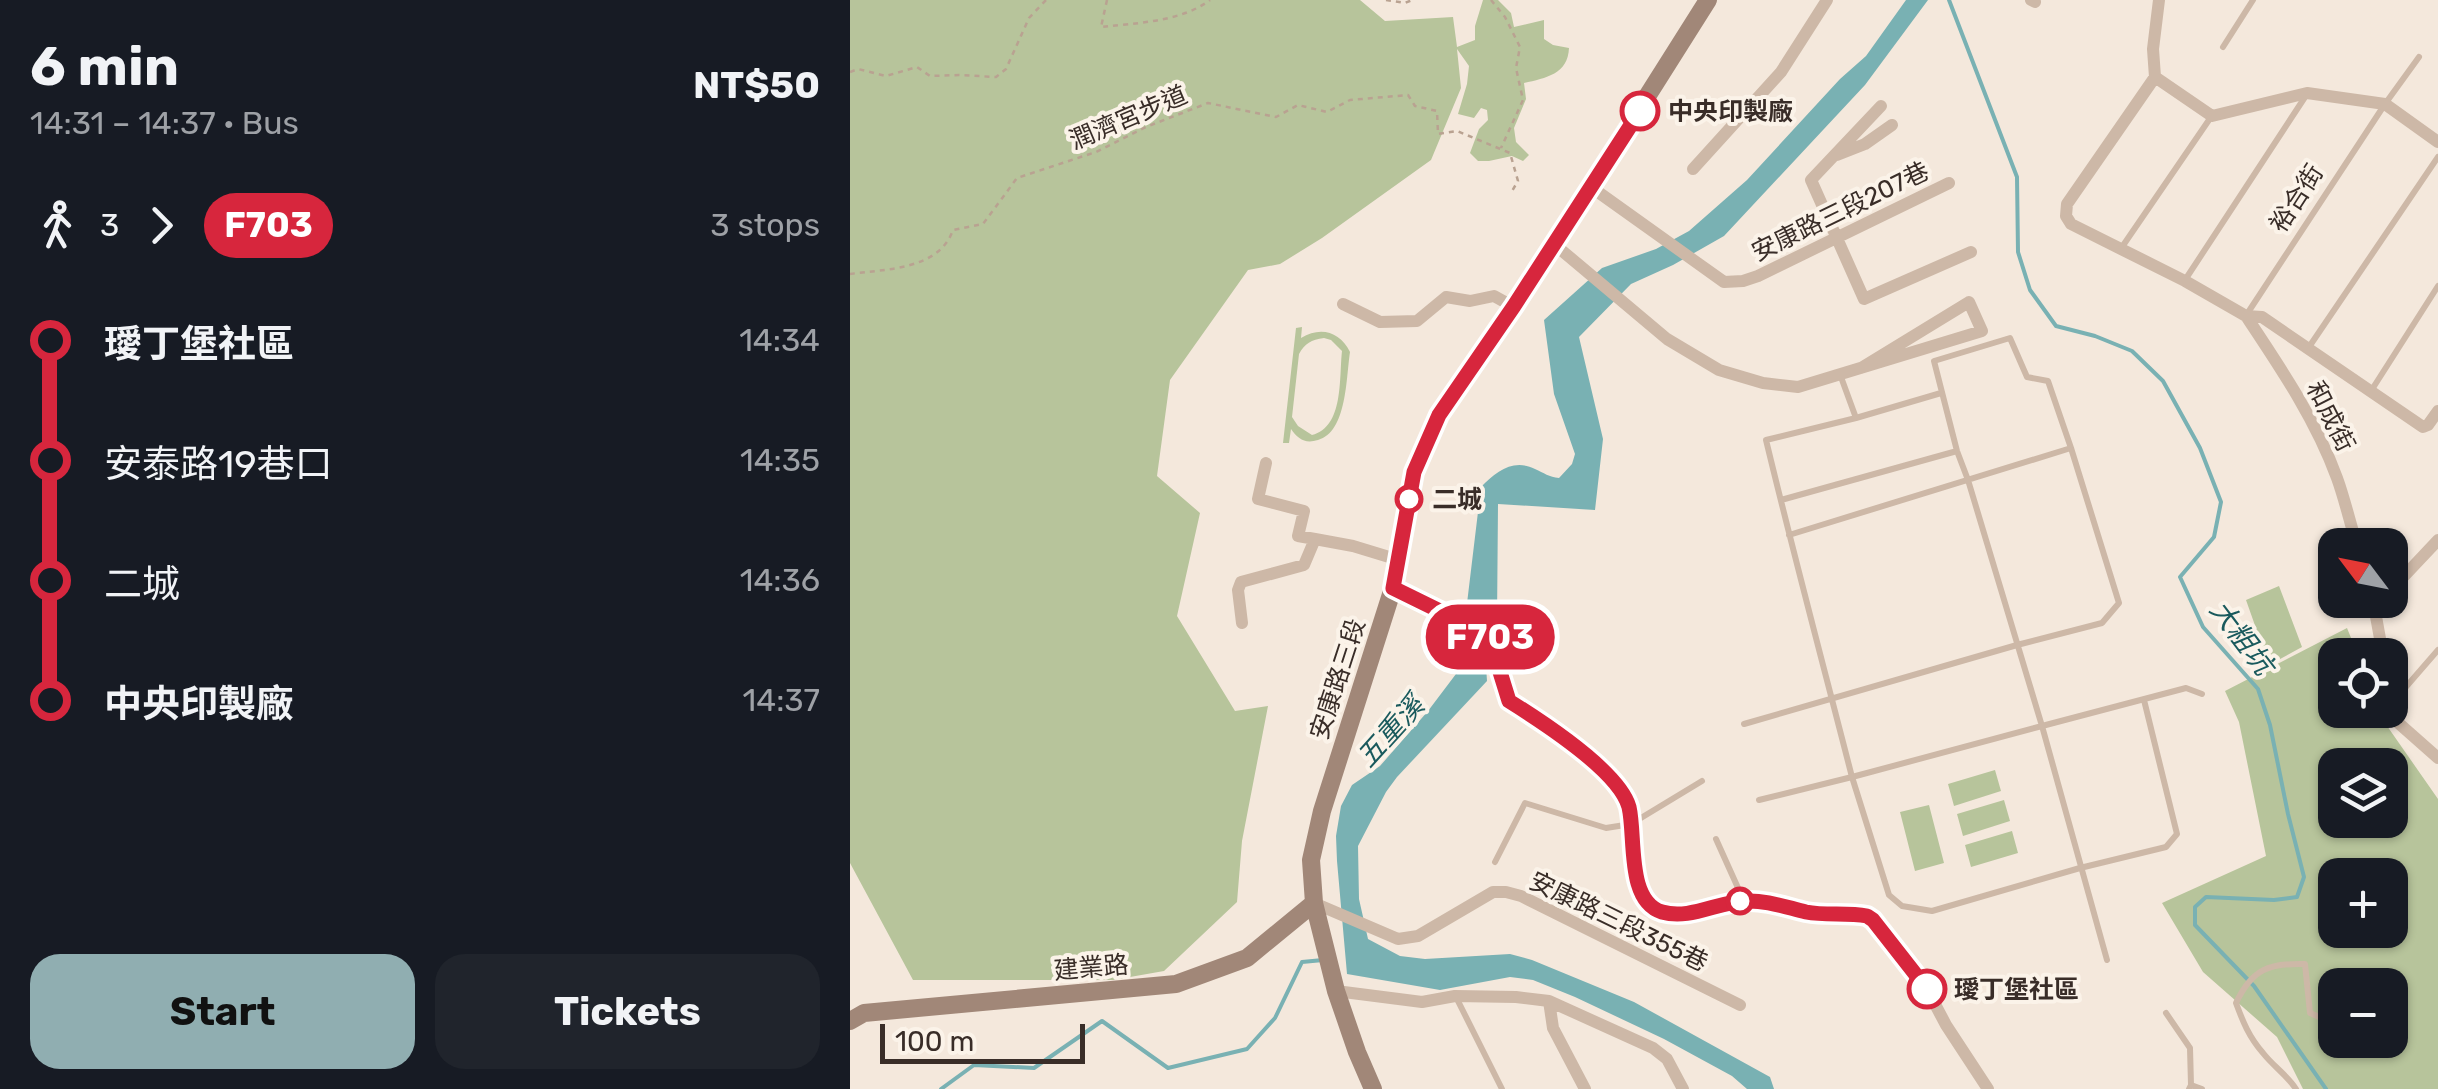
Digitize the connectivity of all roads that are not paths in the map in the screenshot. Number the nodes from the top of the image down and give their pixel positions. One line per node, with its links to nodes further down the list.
1 (1708, 0): 18 (main road, 安康路三段)
2 (1827, 0): 16 (street)
3 (2159, 0): 7 (street)
4 (2253, 0): 5 (lane)
5 (2223, 47)
6 (2419, 57): 9 (lane, 裕合街)
7 (2155, 78): 11 (street); 20 (street)
8 (2307, 93): 9 (street); 11 (street); 23 (lane, 裕合街)
9 (2385, 104): 13 (street); 27 (lane, 裕合街)
10 (1880, 106): 15 (street)
11 (2212, 116): 20 (lane)
12 (1892, 125): 15 (street)
13 (2438, 142)
14 (2438, 157): 28 (lane)
15 (1830, 158): 19 (street)
16 (1693, 169)
17 (1949, 184): 19 (street, 安康路三段207巷)
18 (1591, 187): 19 (street, 安康路三段207巷); 21 (main road, 安康路三段)
19 (1835, 238): 22 (street)
20 (2121, 248): 23 (street)
21 (1561, 250): 26 (main road, 安康路三段); 30 (street)
22 (1972, 252)
23 (2185, 282): 27 (street)
24 (2438, 286): 31 (lane)
25 (1344, 304): 26 (street)
26 (1514, 306): 44 (main road, 安康路三段)
27 (2246, 316): 28 (street); 40 (street, 和成街)
28 (2309, 347): 31 (street)
29 (1862, 368): 29 (street); 30 (street)
30 (1840, 375): 34 (lane)
31 (2370, 392): 33 (street)
32 (1941, 393): 34 (lane); 35 (lane); 36 (lane)
33 (2438, 410)
34 (1856, 418): 39 (lane)
35 (2071, 448): 38 (lane); 48 (lane)
36 (1957, 451): 38 (lane); 39 (lane)
37 (1266, 463): 42 (street)
38 (1968, 480): 41 (lane); 48 (lane)
39 (1780, 500): 41 (lane)
40 (2352, 528)
41 (1789, 535): 52 (lane)
42 (1314, 539): 44 (street); 47 (street)
43 (2438, 540): 45 (street)
44 (1399, 560): 46 (main road, 安康路三段)
45 (2408, 572)
46 (1393, 588): 61 (street); 66 (main road, 安康路三段)
47 (1242, 623)
48 (2017, 645): 52 (lane); 55 (lane)
49 (2438, 650): 50 (lane)
50 (2408, 681)
51 (2202, 694): 53 (lane)
52 (1832, 698): 54 (lane); 58 (lane)
53 (2144, 700): 55 (lane); 64 (lane)
54 (1744, 724)
55 (2042, 726): 58 (lane); 64 (lane)
56 (2405, 728): 57 (street)
57 (2436, 754)
58 (1852, 777): 60 (lane); 64 (lane)
59 (1702, 780): 61 (lane)
60 (1759, 800)
61 (1630, 824): 63 (lane); 65 (street)
62 (1716, 838): 65 (lane)
63 (1495, 862)
64 (2080, 868): 67 (lane)
65 (1744, 900): 80 (street)
66 (1314, 903): 68 (main road, 安康路三段); 71 (street, 安康路三段355巷); 74 (main road, 建業路)
67 (2107, 960)
68 (1336, 991): 69 (street); 76 (main road, 安康路三段)
69 (1455, 996): 70 (street); 77 (lane)
70 (1549, 1000): 78 (street); 79 (street)
71 (1740, 1005)
72 (2166, 1013): 75 (lane)
73 (2318, 1016): 82 (lane)
74 (850, 1021)
75 (2190, 1087): 81 (lane)
76 (1373, 1089)
77 (1502, 1089)
78 (1585, 1089)
79 (1682, 1089)
80 (1988, 1089)
81 (2202, 1089)
82 (2296, 1089)

